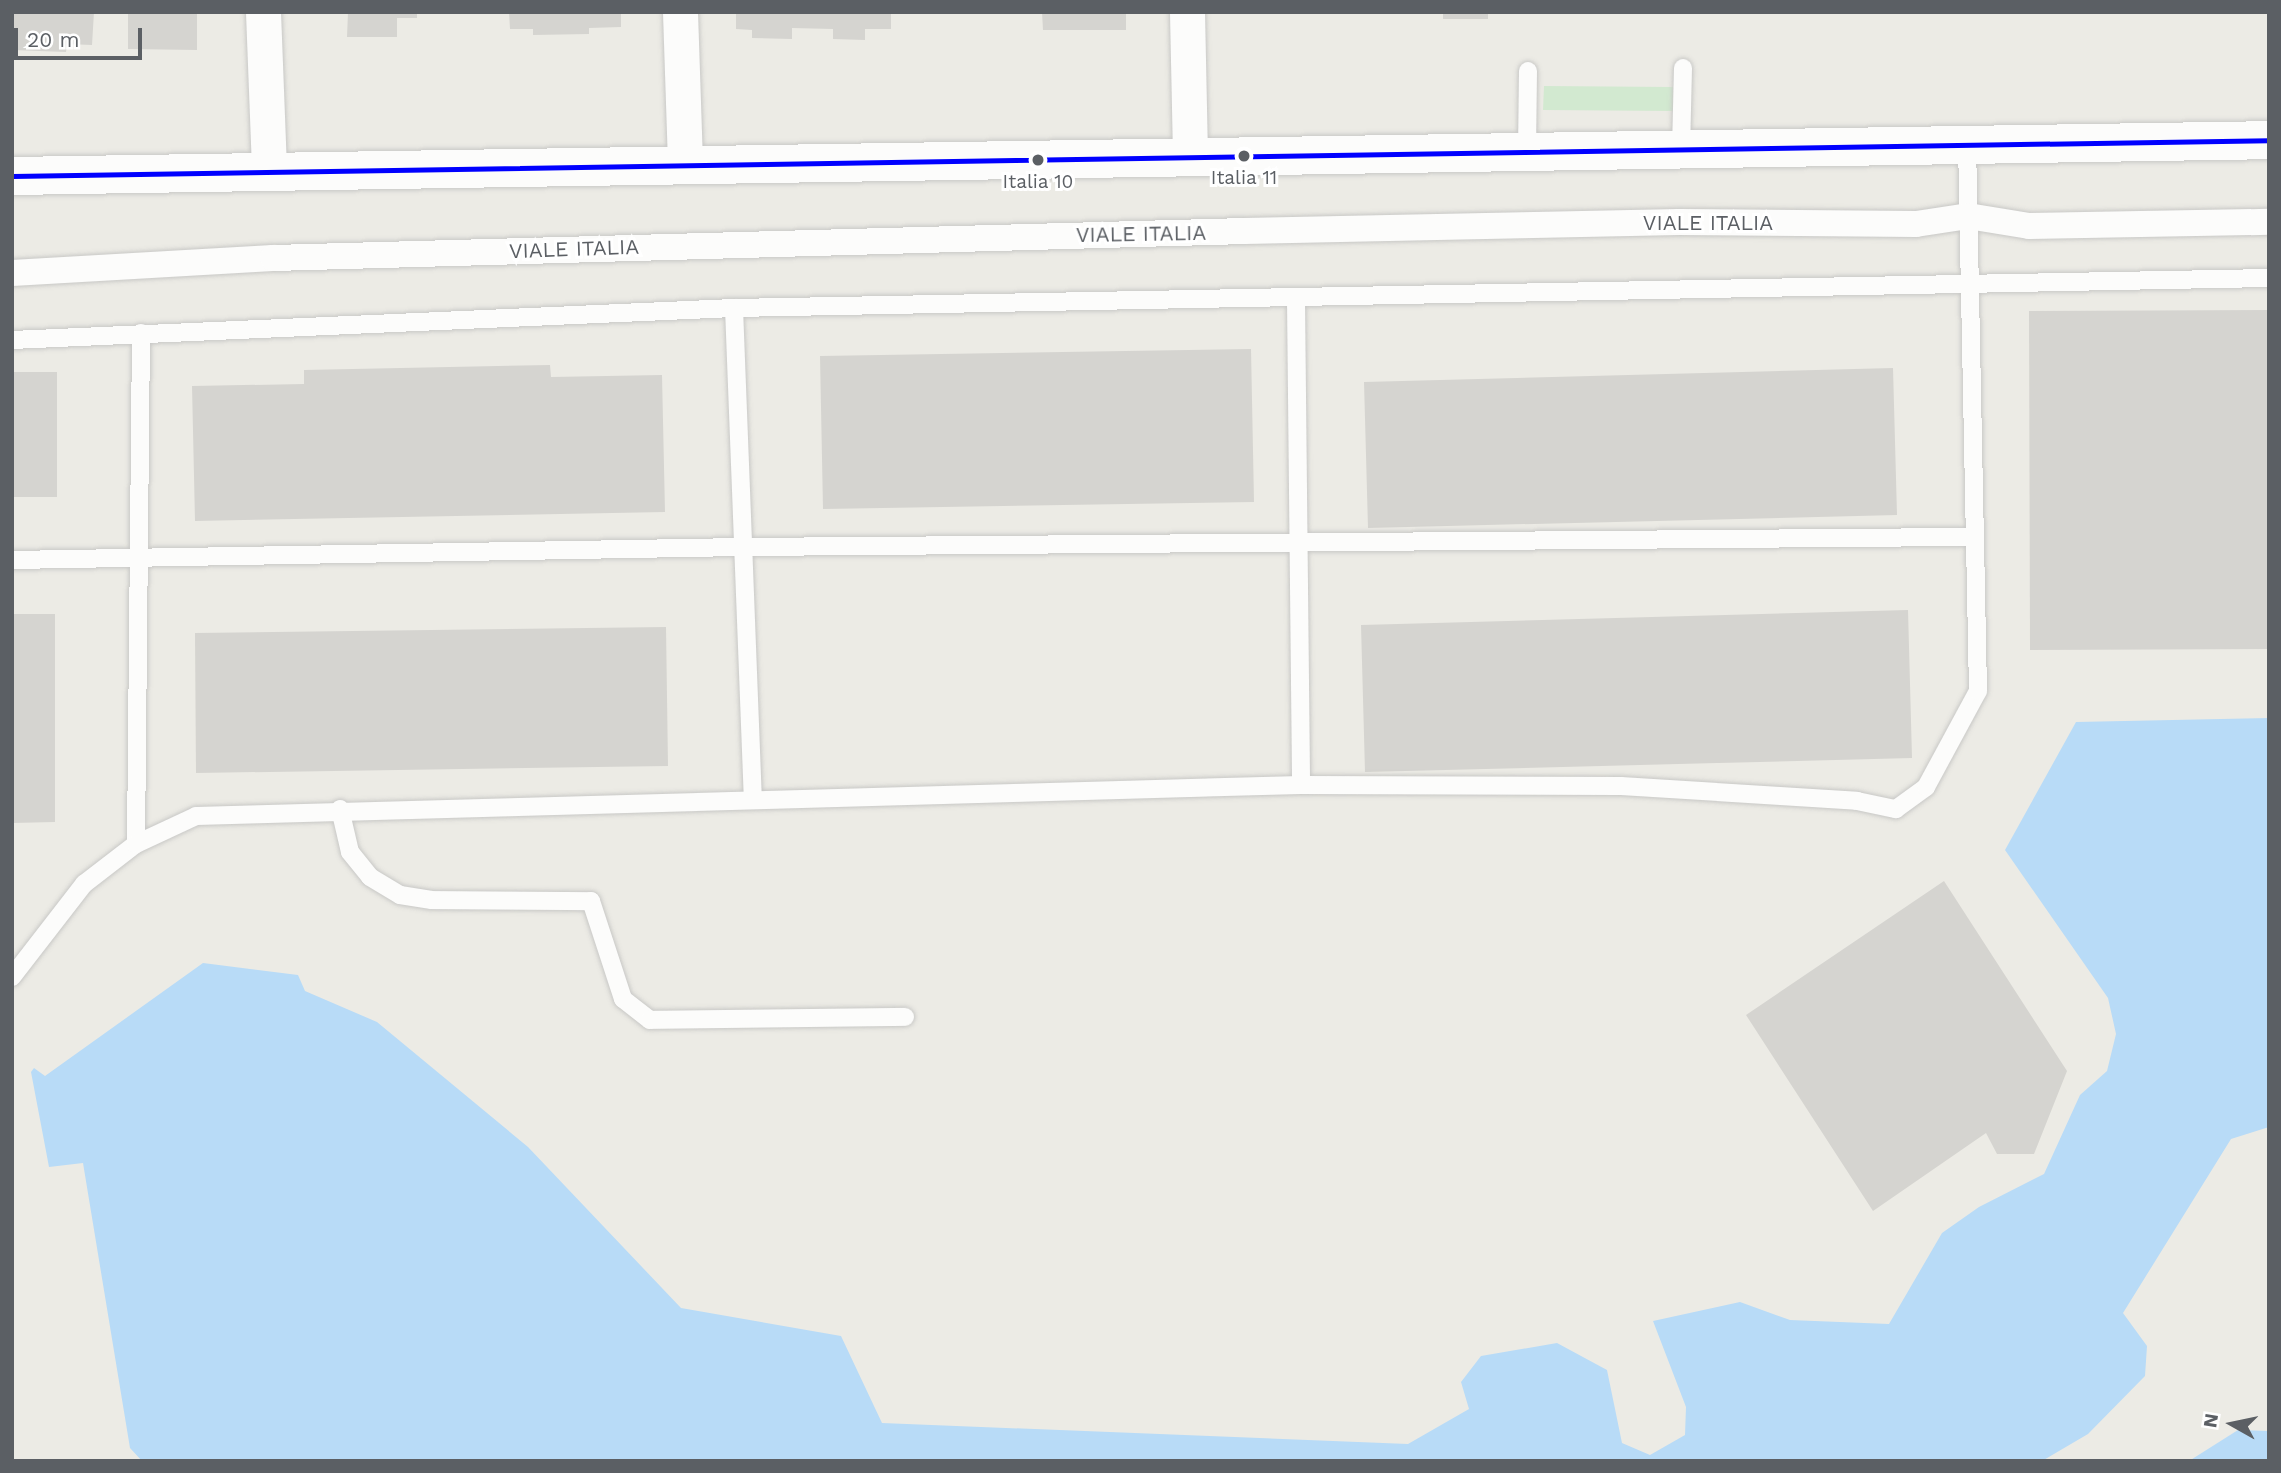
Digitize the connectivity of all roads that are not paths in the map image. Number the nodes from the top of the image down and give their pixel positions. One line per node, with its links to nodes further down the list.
1 (263, 12): 12 (street)
2 (680, 12): 11 (street)
3 (1187, 12): 10 (street)
4 (1684, 68): 8 (lane)
5 (1528, 71): 9 (lane)
6 (2269, 140): 7 (main road)
7 (1967, 145): 8 (main road); 14 (lane)
8 (1681, 150): 9 (main road)
9 (1527, 152): 10 (main road)
10 (1190, 155): 11 (main road)
11 (685, 166): 12 (main road)
12 (269, 171): 13 (main road)
13 (12, 176)
14 (1968, 216): 15 (street, VIALE ITALIA); 16 (street, VIALE ITALIA); 18 (lane)
15 (2269, 222)
16 (12, 273)
17 (2269, 278): 18 (lane)
18 (1970, 287): 19 (lane); 23 (lane)
19 (1296, 300): 20 (lane); 24 (lane)
20 (734, 308): 21 (lane); 25 (lane)
21 (141, 333): 22 (lane); 26 (lane)
22 (12, 340)
23 (1974, 537): 24 (lane); 28 (lane)
24 (1299, 544): 25 (lane); 28 (lane)
25 (744, 547): 26 (lane); 29 (lane)
26 (141, 559): 27 (lane); 31 (lane)
27 (12, 560)
28 (1301, 785): 29 (lane)
29 (753, 799): 30 (lane)
30 (340, 809): 31 (lane); 33 (lane)
31 (136, 844): 32 (lane)
32 (12, 977)
33 (905, 1017)

